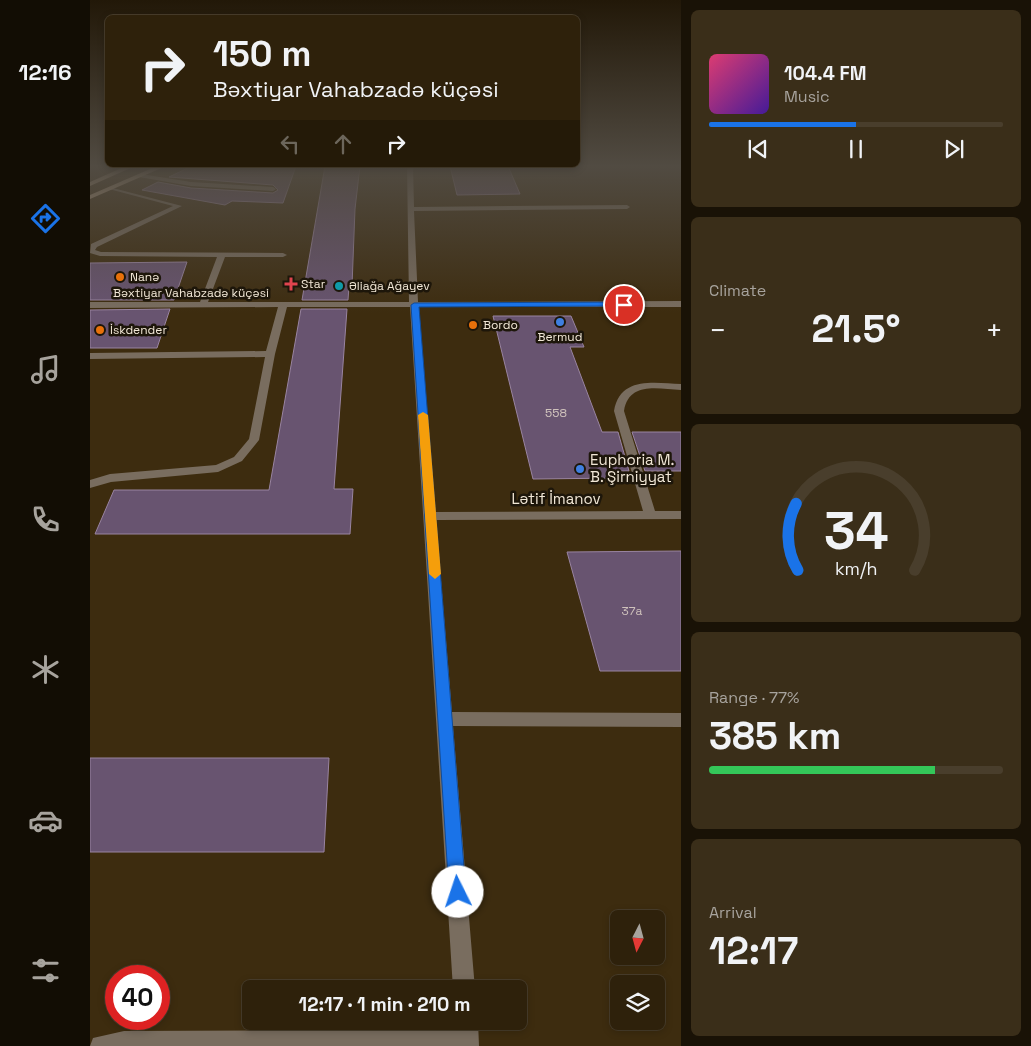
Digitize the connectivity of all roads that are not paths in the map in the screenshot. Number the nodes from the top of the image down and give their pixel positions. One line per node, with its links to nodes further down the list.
1 (160, 215): 3 (street)
2 (411, 215): 9 (street)
3 (222, 254): 4 (street); 7 (street)
4 (283, 255)
5 (681, 304): 9 (street, Bəxtiyar Vahabzadə küçəsi)
6 (90, 305): 7 (street, Bəxtiyar Vahabzadə küçəsi)
7 (203, 305): 8 (street, Bəxtiyar Vahabzadə küçəsi)
8 (284, 305): 9 (street, Bəxtiyar Vahabzadə küçəsi); 10 (street)
9 (414, 305): 16 (street)
10 (270, 354): 11 (street); 13 (street)
11 (90, 356)
12 (681, 387): 14 (street)
13 (90, 484)
14 (650, 515): 15 (street, Lətif İmanov); 16 (street, Lətif İmanov)
15 (681, 515)
16 (431, 516): 17 (street)
17 (445, 719): 18 (street); 19 (street)
18 (681, 720)
19 (463, 980)
20 (468, 1036): 21 (street)
21 (101, 1046)

